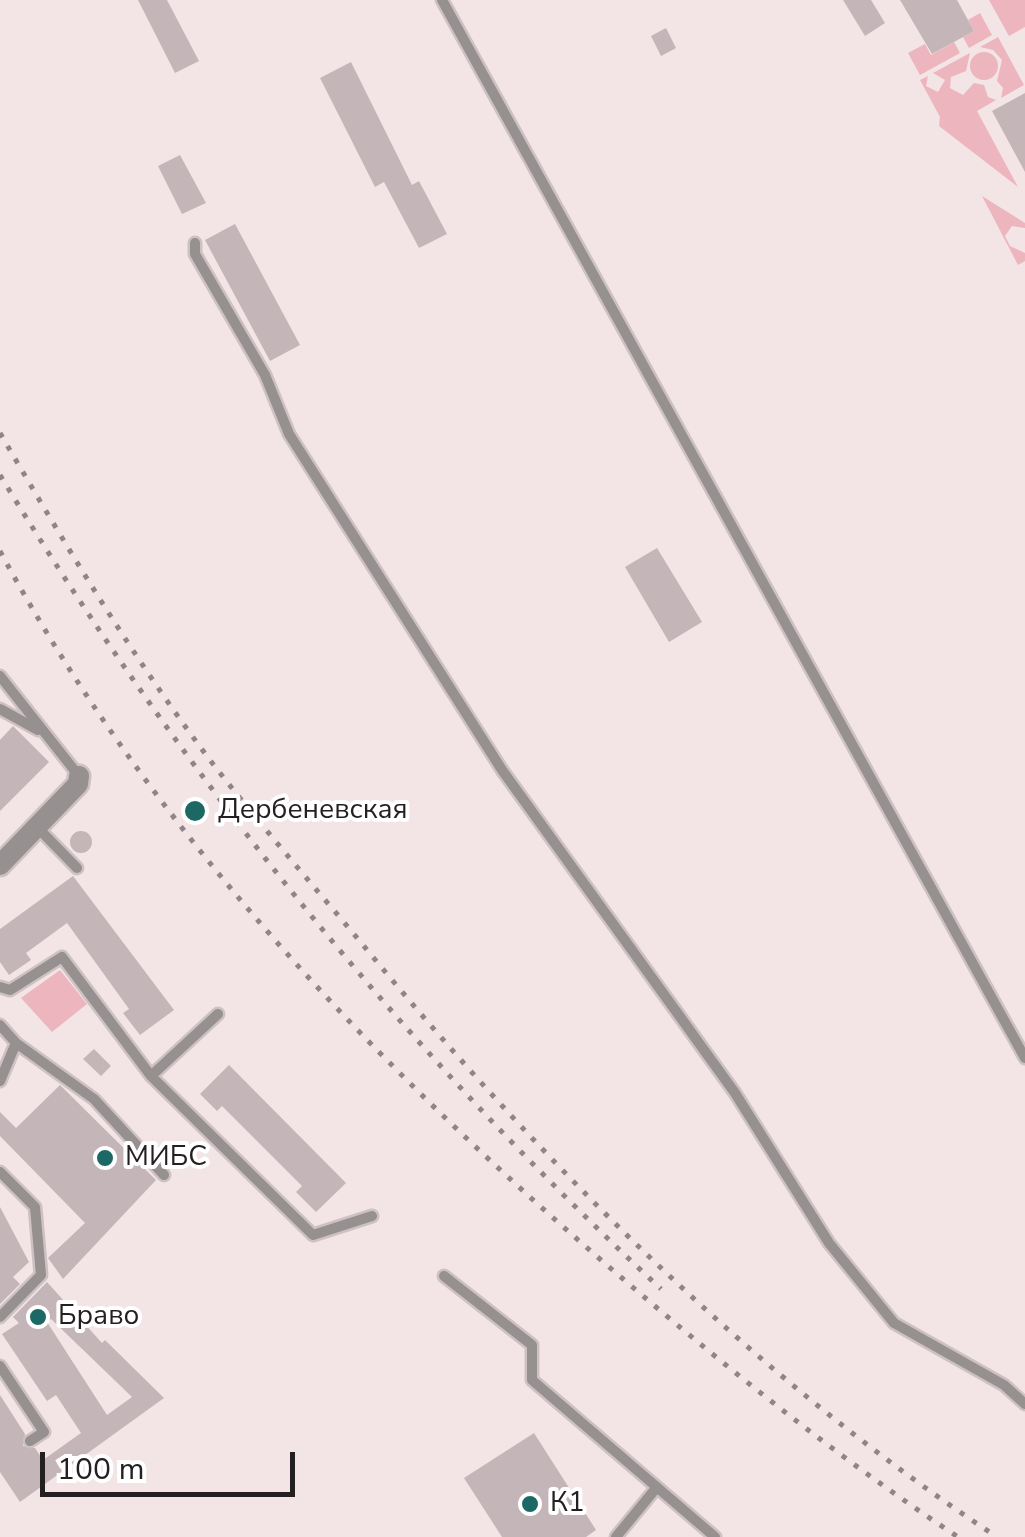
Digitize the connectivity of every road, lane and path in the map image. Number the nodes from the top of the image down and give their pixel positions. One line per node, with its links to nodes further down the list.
1 (442, 0): 14 (lane)
2 (195, 244): 23 (lane)
3 (0, 677): 5 (lane)
4 (0, 709): 5 (lane)
5 (46, 736): 6 (lane)
6 (79, 776): 7 (street)
7 (36, 826): 8 (street); 9 (lane)
8 (0, 865)
9 (77, 868)
10 (0, 987): 15 (lane)
11 (218, 1014): 15 (lane)
12 (0, 1025): 13 (lane)
13 (16, 1043): 16 (lane); 18 (lane)
14 (1025, 1058)
15 (151, 1076): 19 (lane)
16 (0, 1081)
17 (0, 1172): 21 (lane)
18 (164, 1175)
19 (372, 1216)
20 (444, 1276): 25 (lane)
21 (0, 1317)
22 (0, 1366): 24 (lane)
23 (1025, 1404)
24 (30, 1441)
25 (657, 1487): 26 (lane); 27 (lane)
26 (616, 1537)
27 (716, 1537)

